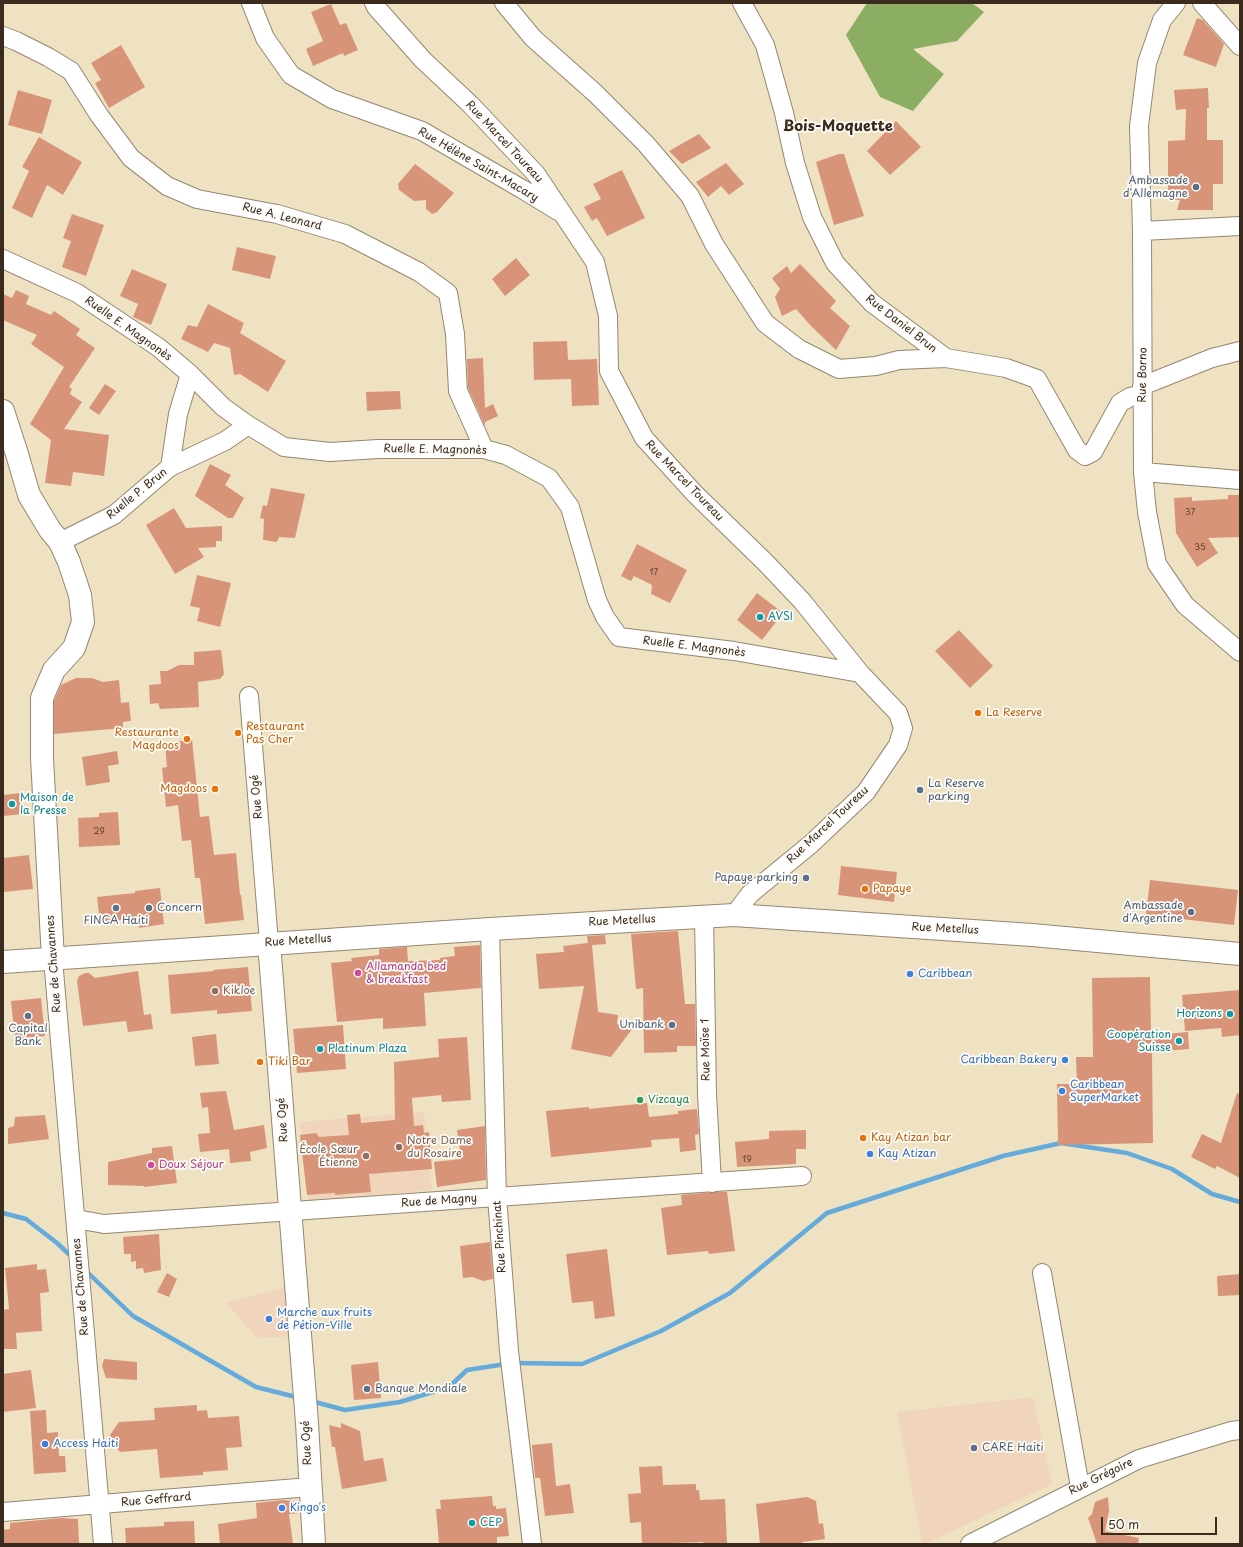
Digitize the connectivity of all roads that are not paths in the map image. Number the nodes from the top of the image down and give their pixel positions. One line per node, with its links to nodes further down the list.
1 (251, 3): 9 (street, Rue Hélène Saint-Macary)
2 (374, 3): 9 (street, Rue Marcel Toureau)
3 (504, 3): 14 (street)
4 (742, 3): 14 (street, Rue Daniel Brun)
5 (1176, 3): 11 (street, Rue Borno)
6 (1202, 3): 8 (street)
7 (3, 36): 19 (street, Rue A. Leonard)
8 (1240, 46)
9 (563, 215): 25 (street, Rue Marcel Toureau)
10 (1240, 226): 11 (street)
11 (1142, 231): 16 (street, Rue Borno)
12 (3, 259): 15 (street, Ruelle E. Magnonès)
13 (1240, 351): 16 (street)
14 (946, 358): 16 (street)
15 (190, 374): 18 (street, Ruelle E. Magnonès); 20 (street, Ruelle P. Brun)
16 (1142, 390): 21 (street, Rue Borno)
17 (3, 411): 23 (street, Rue de Chavannes)
18 (248, 425): 19 (street, Ruelle E. Magnonès); 20 (street, Ruelle P. Brun)
19 (484, 449): 25 (street, Ruelle E. Magnonès)
20 (170, 467): 23 (street, Ruelle P. Brun)
21 (1143, 472): 22 (street); 24 (street, Rue Borno)
22 (1240, 480)
23 (60, 542): 32 (street, Rue de Chavannes)
24 (1240, 652)
25 (860, 673): 27 (street, Rue Marcel Toureau)
26 (249, 696): 30 (street, Rue Ogé)
27 (734, 915): 28 (street, Rue Metellus); 31 (street, Rue Metellus)
28 (704, 917): 29 (street, Rue Metellus); 35 (street, Rue Moïse 1)
29 (490, 929): 30 (street, Rue Metellus); 36 (street, Rue Pinchinat)
30 (269, 943): 32 (street, Rue Metellus); 37 (street, Rue Ogé)
31 (1240, 954)
32 (53, 959): 33 (street, Rue Metellus); 38 (street, Rue de Chavannes)
33 (3, 962)
34 (802, 1176): 35 (street, Rue de Magny)
35 (712, 1183): 36 (street, Rue de Magny)
36 (497, 1197): 37 (street, Rue de Magny); 47 (street, Rue Pinchinat)
37 (290, 1211): 38 (street, Rue de Magny); 41 (street, Rue Ogé)
38 (76, 1219): 43 (street, Rue de Chavannes)
39 (1042, 1273): 42 (street)
40 (1240, 1430): 42 (street, Rue Grégoire)
41 (310, 1487): 43 (street, Rue Geffrard); 46 (street, Rue Ogé)
42 (1080, 1487): 48 (street, Rue Grégoire)
43 (100, 1505): 44 (street, Rue Geffrard); 45 (street, Rue de Chavannes)
44 (3, 1512)
45 (103, 1544)
46 (314, 1544)
47 (532, 1544)
48 (970, 1544)

